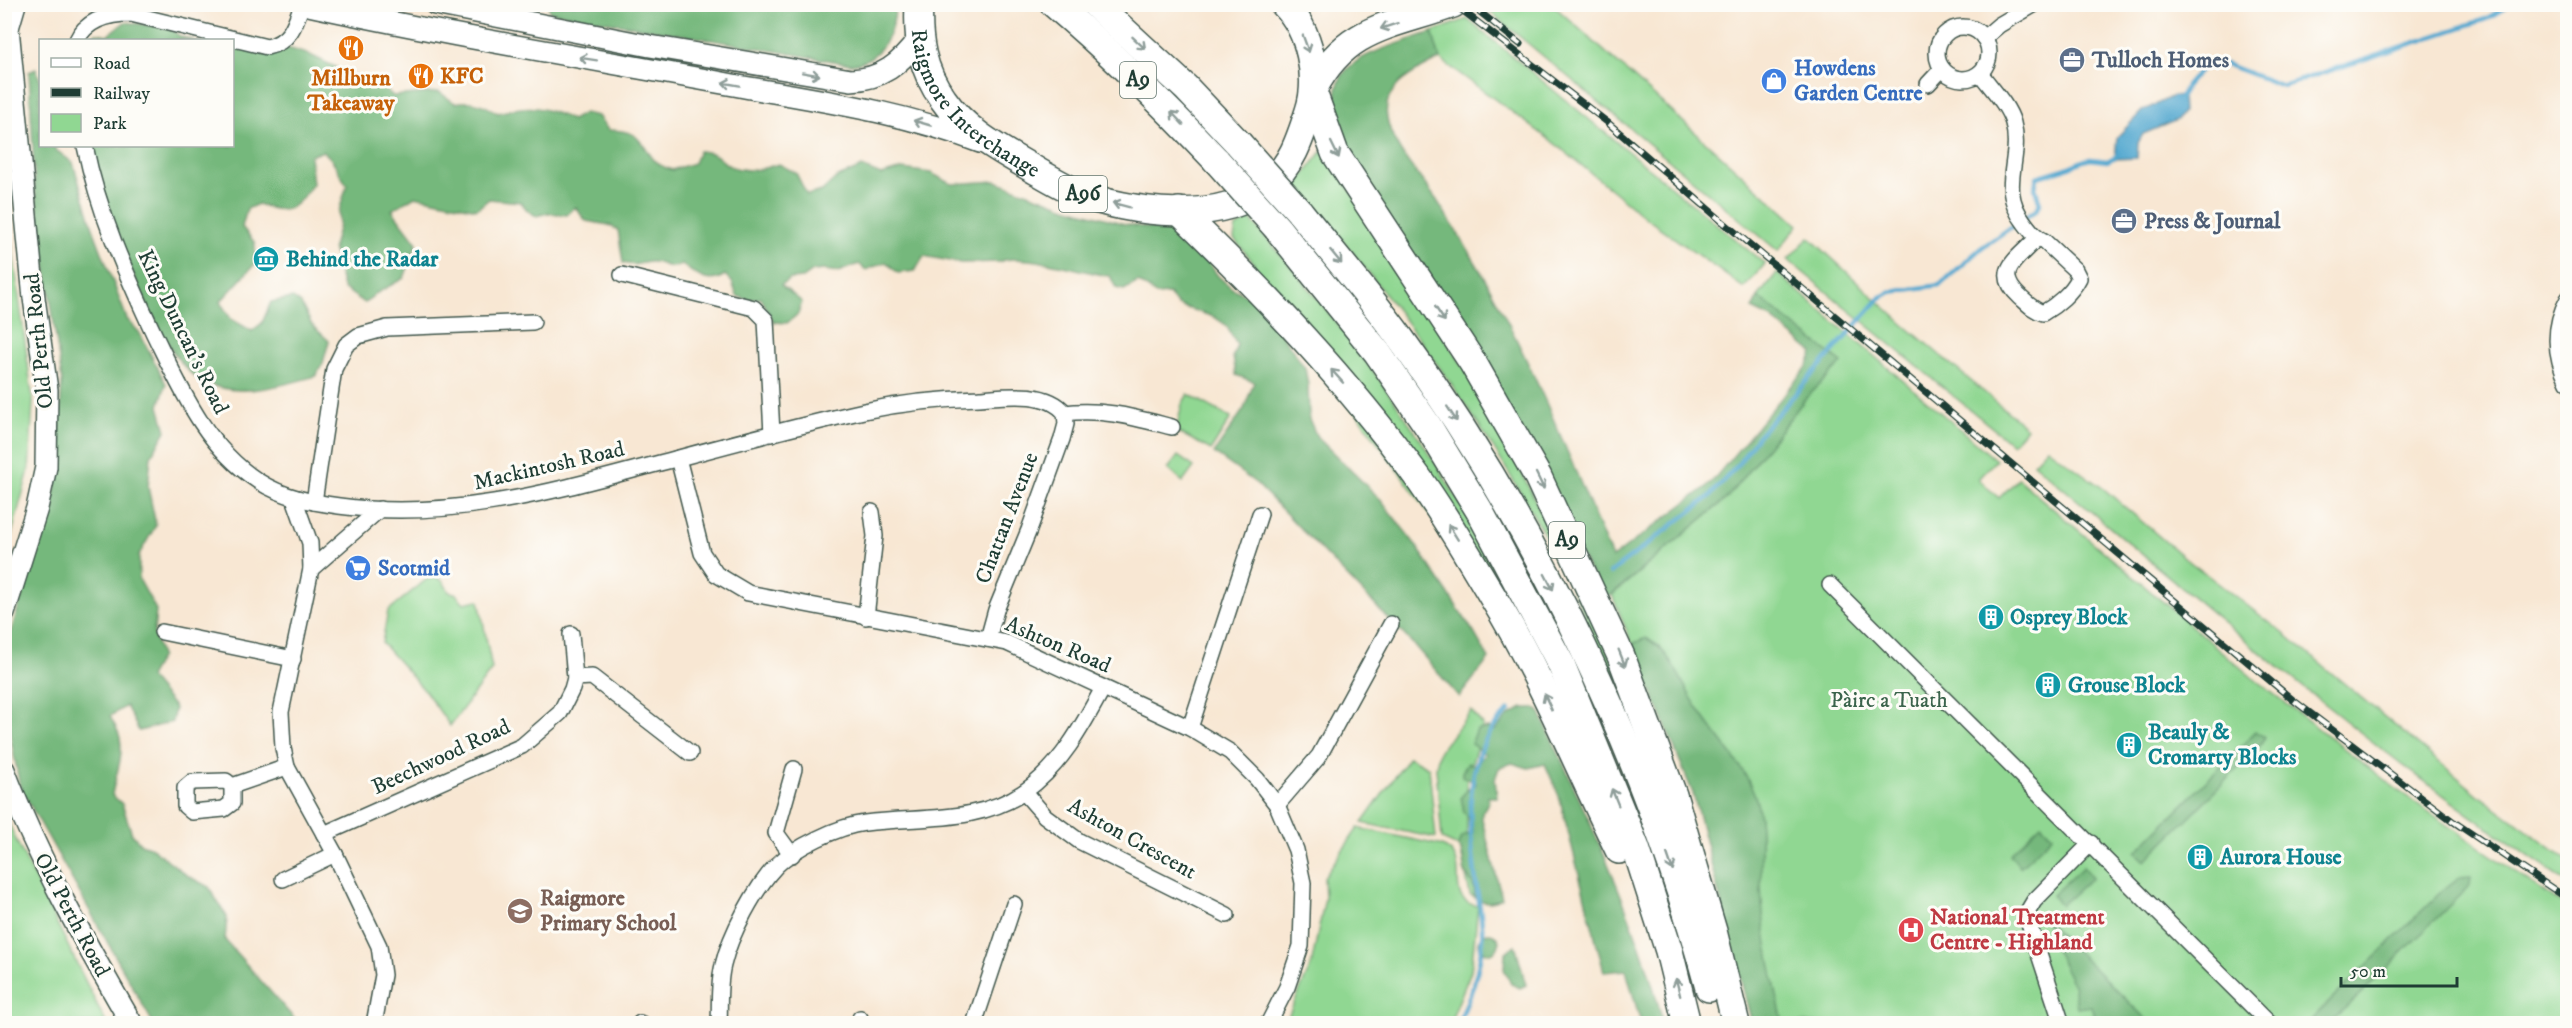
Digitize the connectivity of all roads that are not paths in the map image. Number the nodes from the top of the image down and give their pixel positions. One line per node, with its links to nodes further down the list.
1 (15, 4): 10 (main road, Old Perth Road)
2 (303, 4): 12 (street); 19 (main road, one-way to 2)
3 (435, 4): 13 (main road, one-way to 13)
4 (918, 4): 13 (highway, Raigmore Interchange / A96)
5 (1054, 4): 61 (highway, A9, one-way to 5, bridge)
6 (1095, 4): 68 (highway, A9, one-way to 68, bridge)
7 (1284, 4): 17 (highway, A96, one-way to 17)
8 (2035, 4): 11 (street)
9 (1449, 6): 17 (highway, A96, one-way to 17)
10 (6, 25): 37 (main road, Old Perth Road)
11 (1984, 38): 14 (street); 15 (street)
12 (78, 39)
13 (918, 40): 19 (highway, Raigmore Interchange / A96)
14 (1942, 69): 15 (street); 16 (street)
15 (1980, 73): 21 (street)
16 (1928, 84)
17 (1314, 92): 20 (highway, Raigmore Interchange / A96); 69 (highway, A9, one-way to 69)
18 (85, 147): 30 (street, King Duncan's Road)
19 (997, 149): 20 (highway, Raigmore Interchange / A96, one-way to 19)
20 (1179, 212): 61 (highway, A9, one-way to 20)
21 (2037, 238): 21 (street)
22 (622, 275): 28 (street)
23 (2568, 299): 25 (street)
24 (534, 322): 31 (street)
25 (2568, 382)
26 (1065, 413): 27 (street); 28 (street, Mackintosh Road); 42 (street, Chattan Avenue)
27 (1172, 427)
28 (772, 434): 29 (street, Mackintosh Road)
29 (678, 458): 32 (street, Mackintosh Road); 38 (street, Ashton Road)
30 (294, 498): 31 (street, King Duncan's Road); 35 (street)
31 (314, 502): 32 (street, Mackintosh Road)
32 (380, 510): 35 (street)
33 (872, 512): 38 (street)
34 (1260, 514): 46 (street)
35 (310, 569): 43 (street)
36 (1830, 585): 55 (street)
37 (4, 613)
38 (866, 616): 42 (street, Ashton Road)
39 (1391, 624): 53 (street)
40 (162, 632): 43 (street)
41 (571, 634): 44 (street, Beechwood Road)
42 (987, 639): 45 (street, Ashton Road)
43 (293, 659): 48 (street)
44 (575, 678): 47 (street); 54 (street, Beechwood Road)
45 (1103, 688): 46 (street, Ashton Road); 52 (street)
46 (1190, 728): 53 (street, Ashton Road)
47 (690, 753)
48 (287, 767): 51 (street); 54 (street)
49 (794, 769): 57 (street)
50 (4, 770): 62 (main road, Old Perth Road)
51 (232, 786)
52 (1024, 792): 57 (street); 60 (street, Ashton Crescent)
53 (1277, 806): 66 (street, Ashton Road)
54 (324, 834): 56 (street)
55 (2091, 843): 70 (street); 71 (street)
56 (335, 854): 58 (street); 63 (street)
57 (792, 855): 64 (street)
58 (284, 879)
59 (1014, 904): 65 (street)
60 (1227, 915)
61 (1670, 951): 67 (highway, A9, one-way to 61)
62 (132, 1023)
63 (374, 1023)
64 (719, 1023)
65 (974, 1023)
66 (1268, 1023)
67 (1687, 1023)
68 (1718, 1023)
69 (1736, 1023)
70 (2062, 1023)
71 (2270, 1023)

